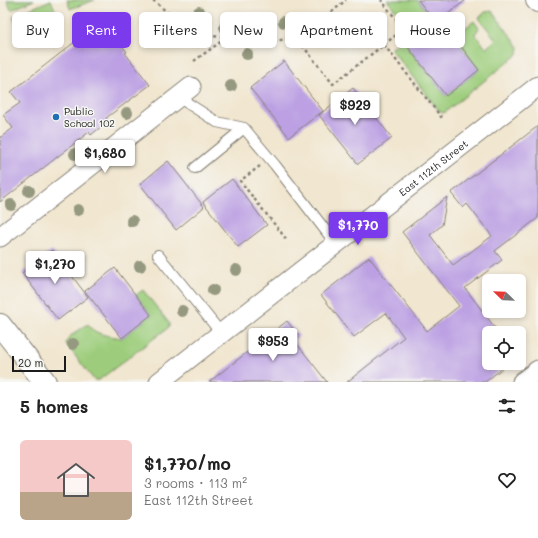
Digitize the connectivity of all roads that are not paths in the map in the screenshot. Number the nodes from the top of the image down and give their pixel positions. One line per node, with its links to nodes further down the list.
1 (538, 86): 6 (street, East 112th Street)
2 (185, 92): 3 (lane); 5 (street)
3 (244, 128): 4 (lane); 6 (lane)
4 (195, 168)
5 (0, 237)
6 (336, 244): 9 (street, East 112th Street)
7 (158, 255): 9 (lane)
8 (0, 325): 11 (main road)
9 (221, 333): 12 (street, East 112th Street)
10 (538, 370): 13 (street)
11 (45, 382)
12 (159, 382)
13 (522, 382)

